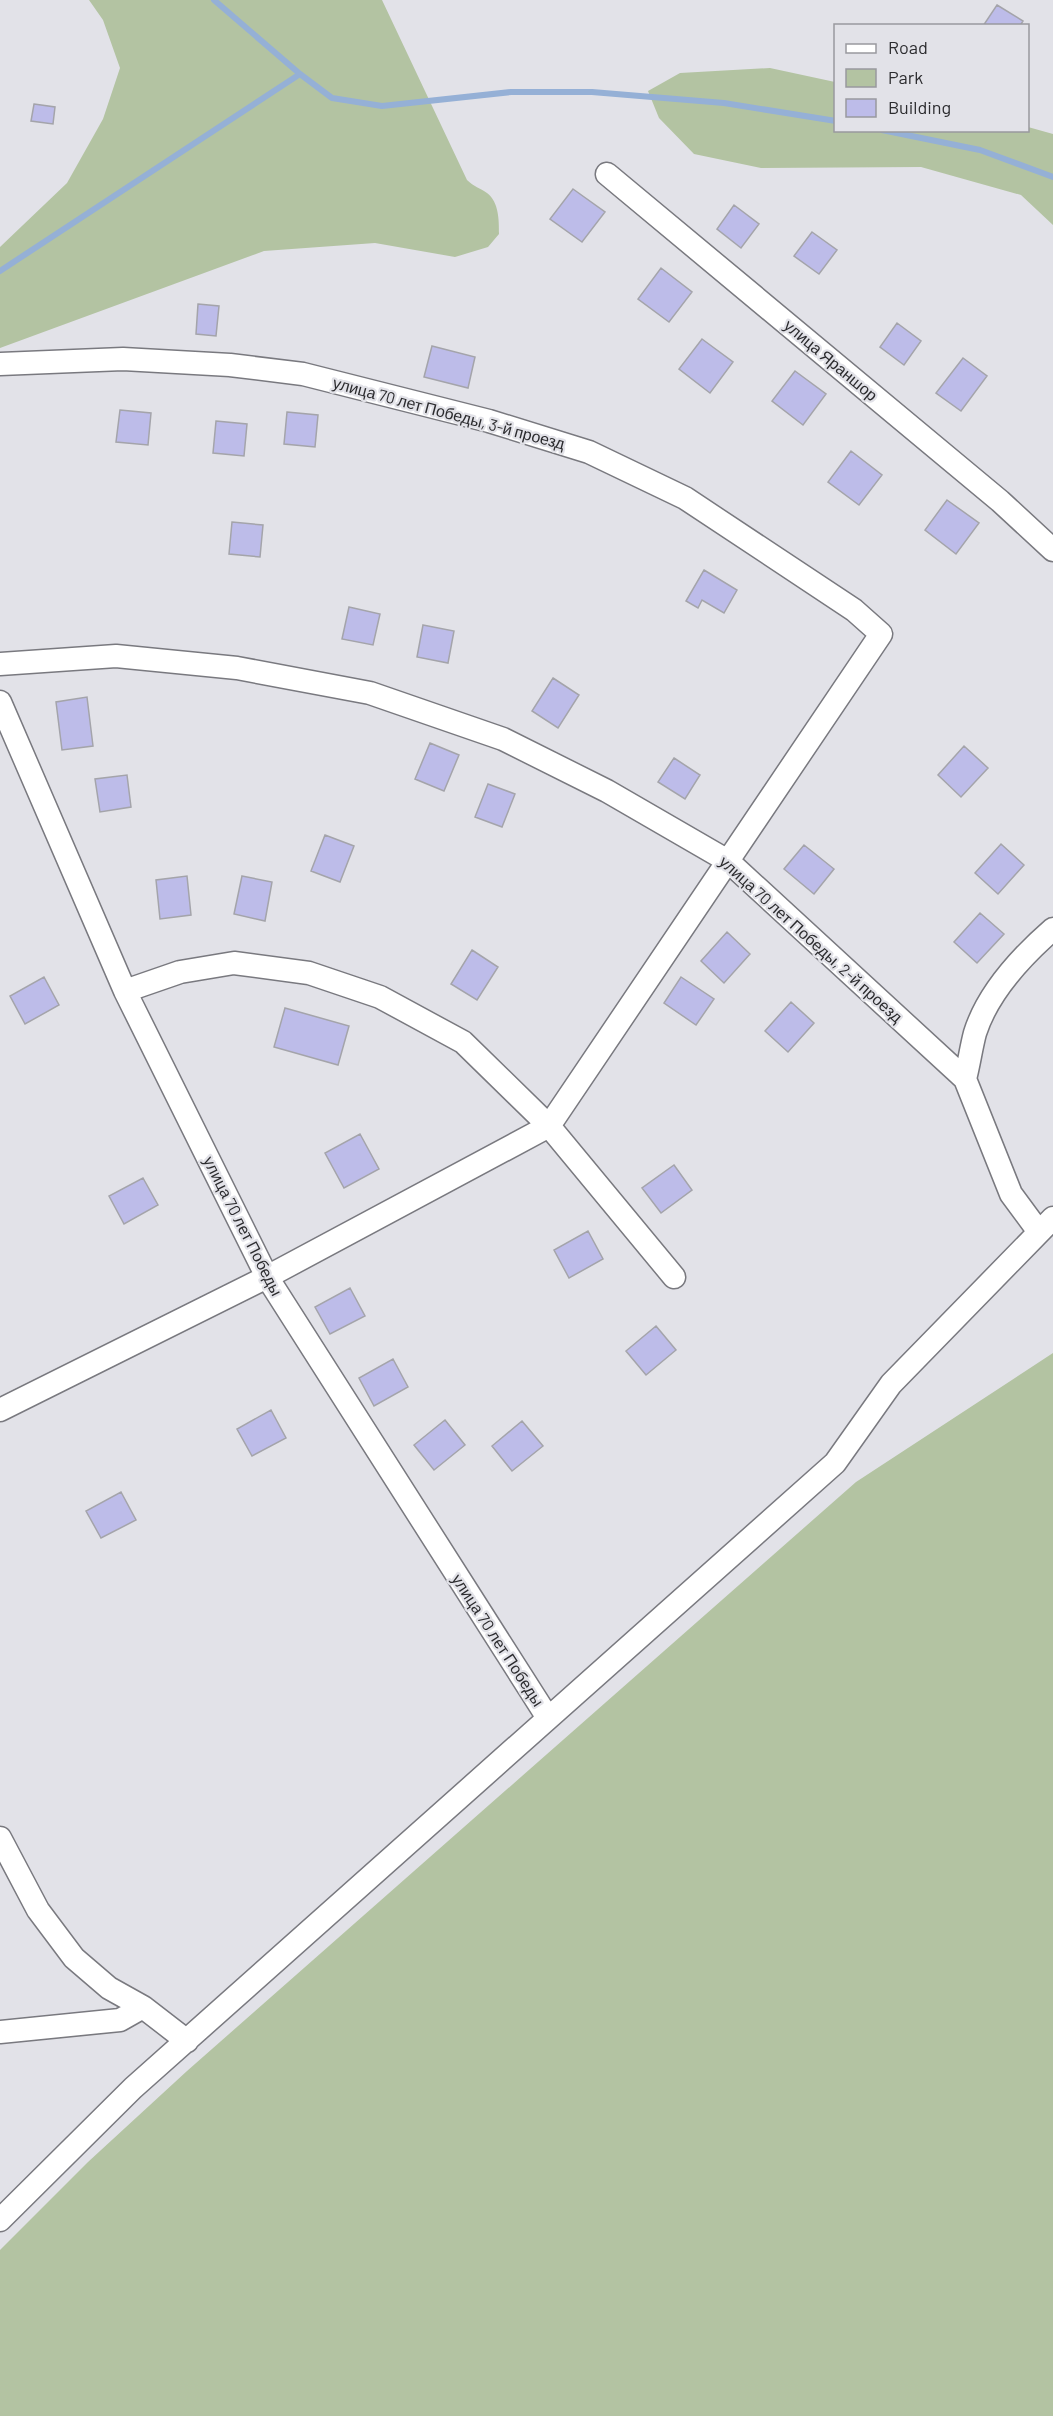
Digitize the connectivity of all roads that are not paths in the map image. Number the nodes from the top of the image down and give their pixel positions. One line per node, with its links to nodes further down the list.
1 (607, 174): 3 (street, улица Яраншор)
2 (0, 364): 6 (street, улица 70 лет Победы, 3-й проезд)
3 (1053, 550)
4 (0, 664): 6 (street, улица 70 лет Победы, 2-й проезд)
5 (0, 702): 8 (street, улица 70 лет Победы)
6 (728, 861): 9 (street, улица 70 лет Победы, 2-й проезд); 10 (street)
7 (1053, 929): 9 (street)
8 (125, 991): 10 (street); 12 (street, улица 70 лет Победы)
9 (965, 1079): 11 (street, улица 70 лет Победы, 2-й проезд)
10 (549, 1125): 12 (street); 13 (street)
11 (1046, 1225): 15 (street)
12 (267, 1277): 14 (street); 15 (street, улица 70 лет Победы)
13 (674, 1277)
14 (0, 1410)
15 (548, 1718): 19 (street)
16 (0, 1838): 17 (street)
17 (143, 2007): 18 (street); 19 (street)
18 (0, 2032)
19 (187, 2041): 20 (street)
20 (0, 2220)

